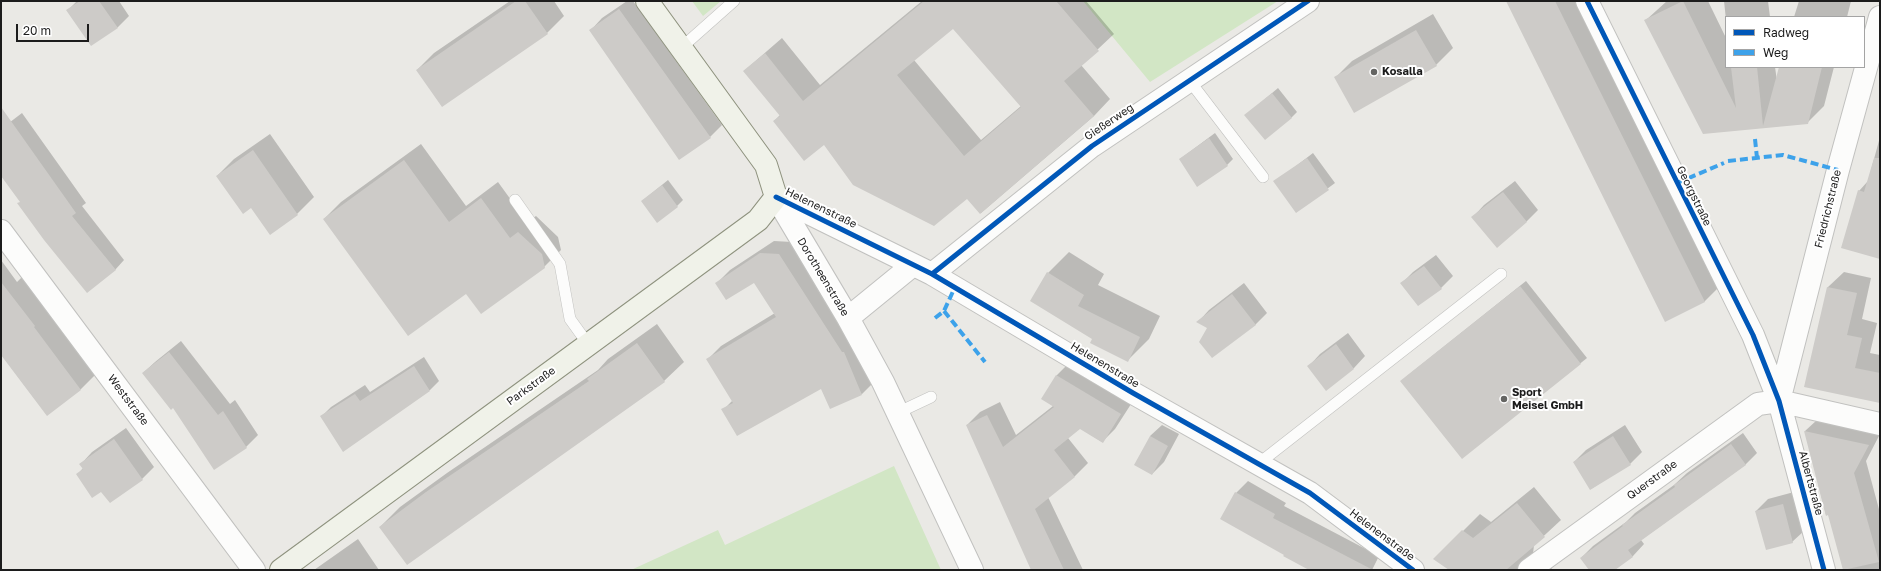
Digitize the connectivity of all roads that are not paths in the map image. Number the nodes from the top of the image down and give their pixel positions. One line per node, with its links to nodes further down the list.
1 (647, 1): 6 (main road, Dorotheenstraße)
2 (734, 1): 6 (lane)
3 (1308, 1): 7 (street, Gießerweg)
4 (1587, 1): 17 (street, Georgstraße)
5 (1880, 17): 17 (street, Friedrichstraße)
6 (681, 48): 9 (main road, Dorotheenstraße)
7 (1189, 80): 8 (lane); 12 (street, Gießerweg)
8 (1263, 177)
9 (776, 197): 12 (street, Helenenstraße); 14 (street, Dorotheenstraße); 15 (main road, Parkstraße)
10 (515, 200): 15 (lane)
11 (1, 230): 21 (street, Weststraße)
12 (923, 270): 14 (street, Gießerweg); 20 (street, Helenenstraße)
13 (1501, 274): 20 (lane)
14 (848, 318): 18 (street, Dorotheenstraße)
15 (588, 344): 22 (main road, Parkstraße)
16 (931, 397): 18 (lane)
17 (1779, 401): 19 (street); 25 (street, Querstraße); 26 (street, Albertstraße)
18 (898, 413): 23 (street, Dorotheenstraße)
19 (1880, 424)
20 (1258, 464): 24 (street, Helenenstraße)
21 (254, 570)
22 (281, 570)
23 (972, 570)
24 (1413, 570)
25 (1529, 570)
26 (1824, 570)

